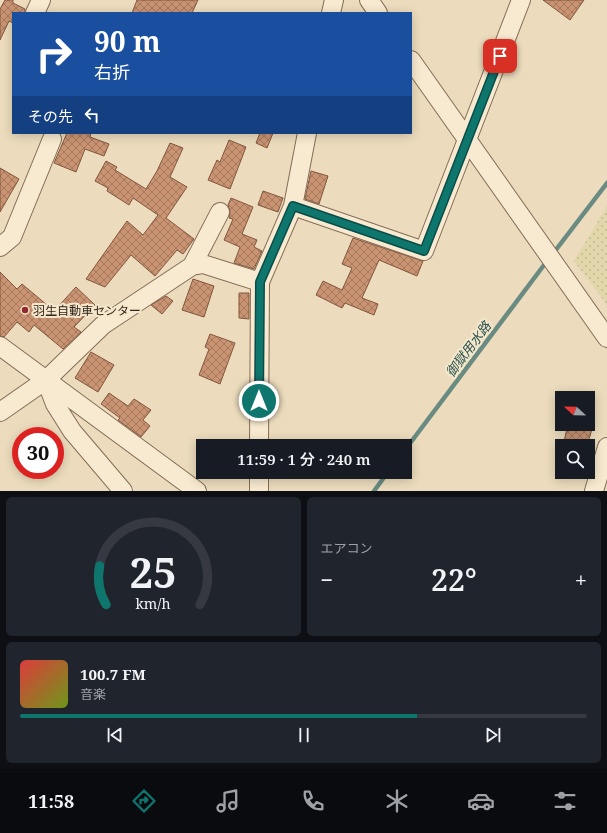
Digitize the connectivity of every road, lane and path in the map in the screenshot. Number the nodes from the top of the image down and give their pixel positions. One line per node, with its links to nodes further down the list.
1 (41, 0): 5 (street)
2 (334, 0): 6 (street)
3 (369, 0): 7 (street)
4 (521, 0): 11 (street)
5 (35, 12)
6 (332, 12)
7 (377, 12)
8 (412, 61): 11 (street)
9 (307, 134): 12 (street)
10 (52, 139): 14 (street)
11 (467, 140): 12 (street); 17 (street)
12 (293, 206): 16 (street)
13 (220, 212): 15 (street)
14 (0, 247)
15 (192, 266): 16 (street); 19 (street)
16 (260, 282): 21 (street)
17 (607, 338)
18 (0, 346): 19 (street)
19 (46, 380): 20 (street); 24 (street); 25 (street)
20 (0, 412)
21 (259, 439)
22 (607, 447): 27 (street)
23 (259, 479): 26 (street)
24 (123, 491)
25 (197, 491)
26 (259, 491)
27 (594, 491)

